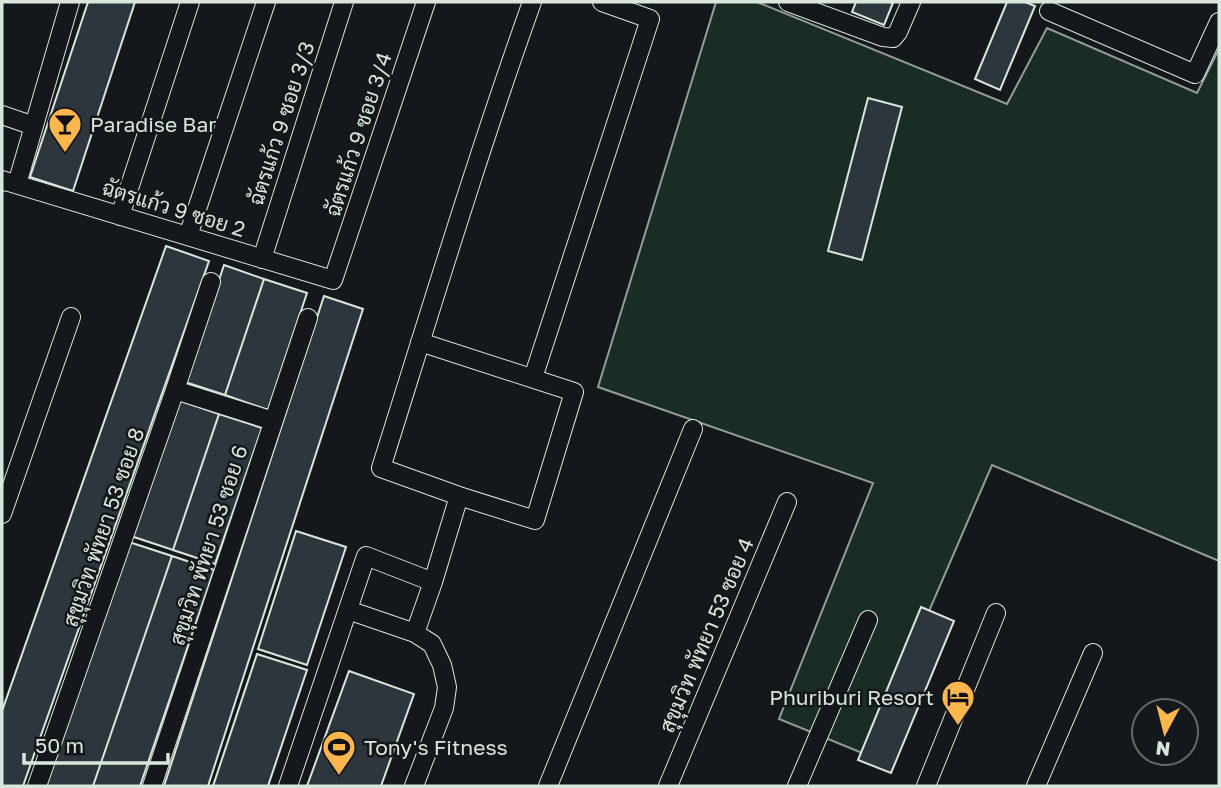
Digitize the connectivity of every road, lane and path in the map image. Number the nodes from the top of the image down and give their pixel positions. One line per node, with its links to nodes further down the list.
1 (70, 2): 13 (street)
2 (190, 2): 15 (street)
3 (266, 2): 16 (street)
4 (344, 2): 17 (street, ฉัตรแก้ว 9 ซอย 3/3)
5 (425, 2): 18 (street, ฉัตรแก้ว 9 ซอย 3/4)
6 (532, 2): 22 (street)
7 (601, 2): 23 (street)
8 (788, 2): 9 (street)
9 (911, 2)
10 (1049, 11): 11 (street)
11 (1219, 22)
12 (2, 115): 13 (street)
13 (34, 126): 14 (street)
14 (7, 182): 15 (street, ฉัตรแก้ว 9 ซอย 2)
15 (120, 216): 16 (street, ฉัตรแก้ว 9 ซอย 2)
16 (188, 236): 17 (street, ฉัตรแก้ว 9 ซอย 2)
17 (262, 259): 18 (street, ฉัตรแก้ว 9 ซอย 2)
18 (333, 280)
19 (211, 282): 24 (street, สุขุมวิท พัทยา 53 ซอย 8)
20 (71, 317): 29 (street)
21 (308, 318): 25 (street, สุขุมวิท พัทยา 53 ซอย 6)
22 (421, 342): 23 (street); 27 (street)
23 (533, 378): 27 (street)
24 (175, 390): 25 (street); 36 (street, สุขุมวิท พัทยา 53 ซอย 8)
25 (273, 421): 37 (street, สุขุมวิท พัทยา 53 ซอย 6)
26 (693, 429): 40 (street)
27 (459, 496): 30 (street)
28 (787, 502): 41 (street, สุขุมวิท พัทยา 53 ซอย 4)
29 (2, 514)
30 (433, 582): 31 (street); 34 (street)
31 (348, 610): 34 (street); 38 (street)
32 (996, 613): 43 (street)
33 (868, 620): 42 (street)
34 (415, 633): 39 (street)
35 (1093, 653): 44 (street)
36 (37, 786)
37 (152, 786)
38 (288, 786)
39 (414, 786)
40 (548, 786)
41 (668, 786)
42 (797, 786)
43 (926, 786)
44 (1036, 786)

